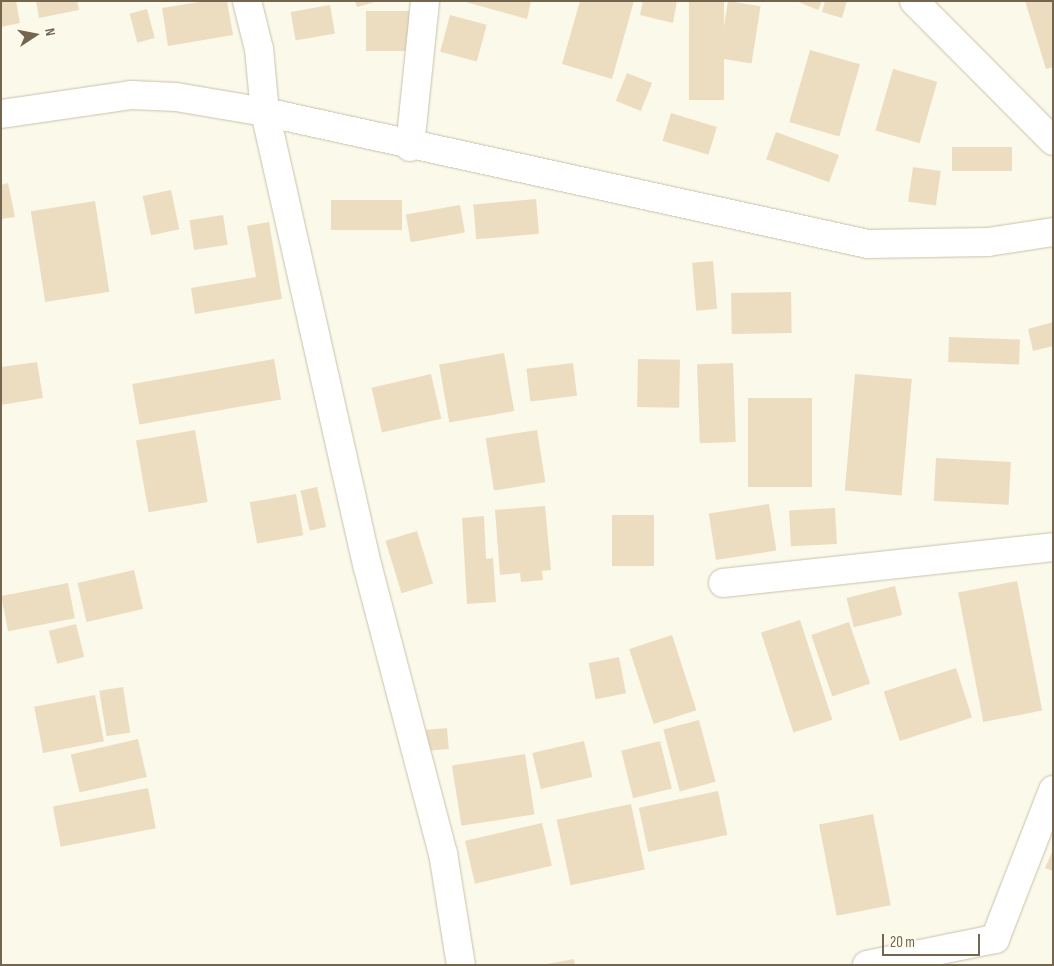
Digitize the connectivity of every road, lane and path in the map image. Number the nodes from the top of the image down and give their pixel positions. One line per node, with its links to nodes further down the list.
1 (247, 1): 4 (street)
2 (425, 1): 7 (street)
3 (914, 1): 6 (street)
4 (265, 112): 5 (street); 7 (street); 12 (street)
5 (1, 114)
6 (1053, 141)
7 (410, 147): 8 (street)
8 (1053, 232)
9 (1053, 547): 10 (street)
10 (723, 583)
11 (1053, 790): 13 (street)
12 (461, 965)
13 (867, 965)

